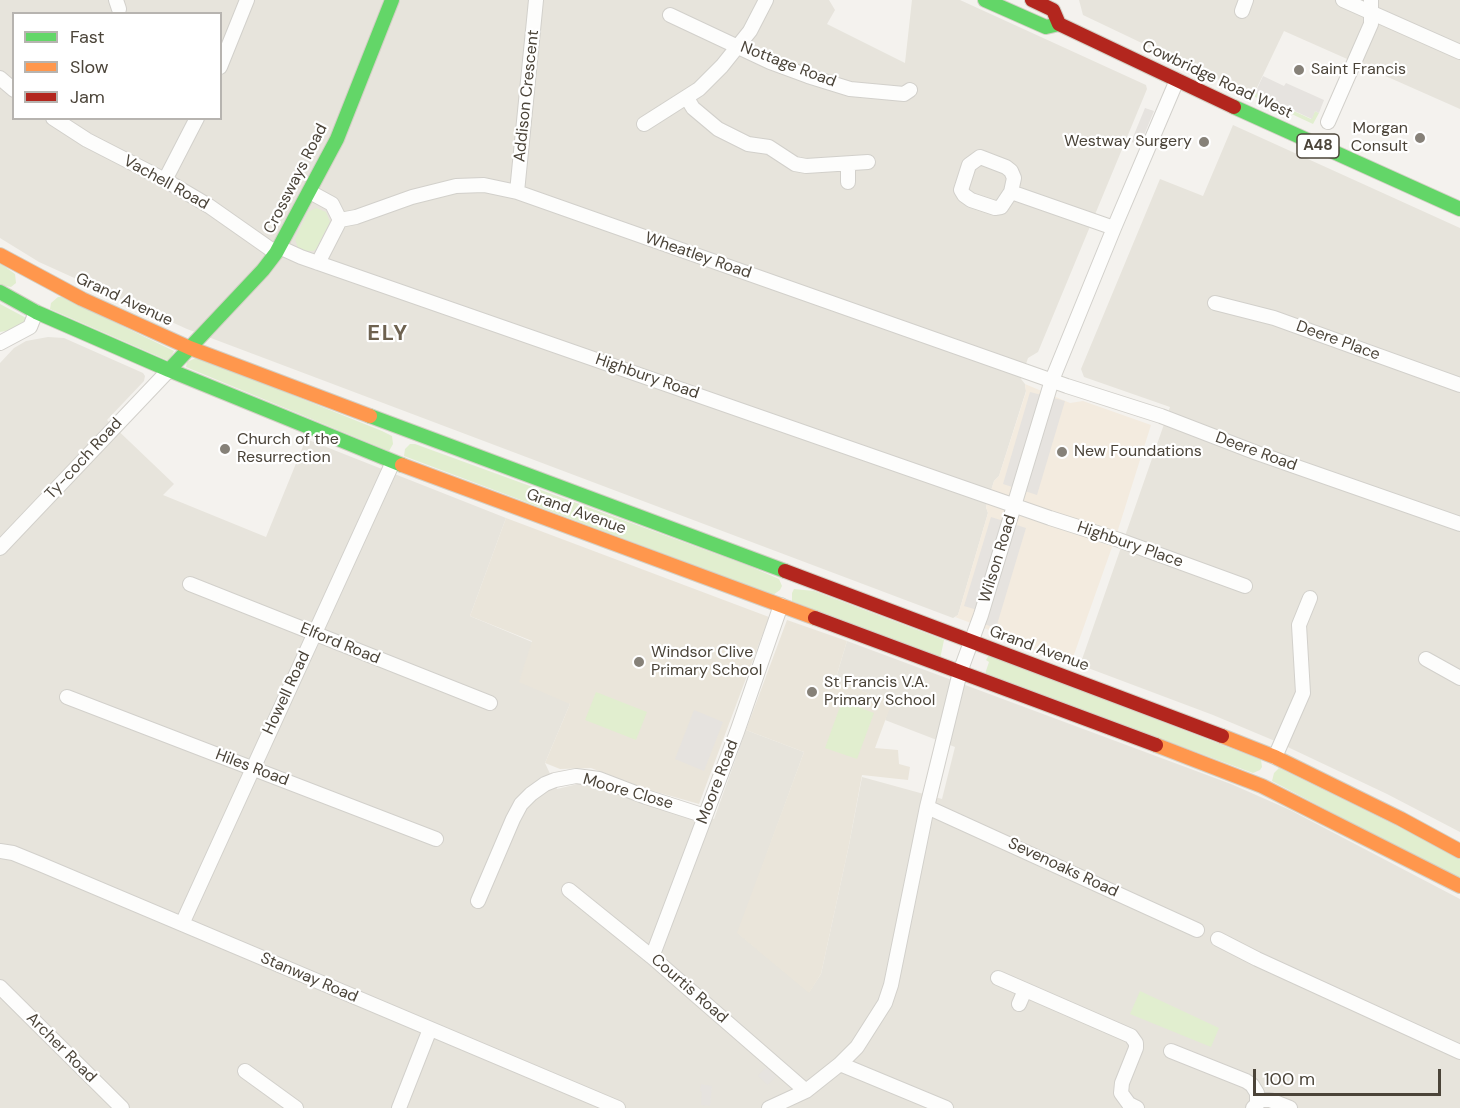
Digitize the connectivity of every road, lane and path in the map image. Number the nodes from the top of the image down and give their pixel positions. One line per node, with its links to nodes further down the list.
1 (247, 0): 13 (street)
2 (392, 0): 27 (main road, Crossways Road)
3 (536, 0): 28 (street, Addison Crescent)
4 (766, 0): 11 (street)
5 (985, 0): 10 (main road, Cowbridge Road West / A48)
6 (1032, 0): 10 (main road, Cowbridge Road West / A48)
7 (1343, 0): 8 (street)
8 (1371, 6): 12 (street); 21 (street)
9 (670, 15): 11 (street, Nottage Road)
10 (1059, 24): 15 (main road, Cowbridge Road West / A48)
11 (739, 47): 17 (street, Nottage Road); 18 (street)
12 (1460, 52)
13 (222, 62)
14 (0, 78): 16 (street)
15 (1177, 80): 30 (main road, Cowbridge Road West / A48); 32 (street, Wilson Road)
16 (12, 88)
17 (910, 90)
18 (687, 98): 22 (street); 24 (street)
19 (56, 120): 25 (street, Vachell Road)
20 (196, 120): 25 (street)
21 (1328, 122)
22 (644, 124)
23 (868, 162): 24 (street)
24 (848, 164): 26 (street)
25 (165, 180): 33 (street, Vachell Road)
26 (849, 182)
27 (310, 192): 31 (street); 33 (main road, Crossways Road)
28 (517, 192): 31 (street, Wheatley Road); 42 (street, Wheatley Road)
29 (1011, 192): 32 (street)
30 (1460, 209)
31 (340, 220): 35 (street)
32 (1114, 228): 42 (street, Wilson Road)
33 (278, 250): 35 (street, Highbury Road); 40 (main road, Crossways Road)
34 (0, 255): 37 (main road, Grand Avenue)
35 (318, 263): 45 (street, Highbury Road)
36 (0, 292): 37 (main road, Grand Avenue)
37 (41, 296): 39 (street); 40 (main road, Grand Avenue); 41 (main road, Grand Avenue)
38 (1215, 303): 43 (street, Deere Place)
39 (0, 343)
40 (190, 348): 41 (main road); 44 (main road, Grand Avenue)
41 (169, 370): 44 (main road, Grand Avenue); 47 (street, Ty-coch Road)
42 (1052, 380): 45 (street, Wilson Road); 46 (street, Deere Road)
43 (1460, 385)
44 (399, 446): 50 (main road, Grand Avenue); 50 (main road, Grand Avenue); 52 (street, Howell Road)
45 (1014, 505): 49 (street, Highbury Place); 53 (street, Wilson Road)
46 (1460, 524)
47 (0, 548)
48 (190, 584): 52 (street, Elford Road)
49 (1245, 586)
50 (785, 589): 53 (main road, Grand Avenue); 55 (main road, Grand Avenue); 62 (street, Moore Road)
51 (1310, 598): 60 (street)
52 (314, 634): 58 (street, Elford Road); 59 (street, Howell Road)
53 (971, 641): 55 (street, Wilson Road); 60 (main road, Grand Avenue)
54 (1426, 659): 56 (street)
55 (960, 672): 60 (main road, Grand Avenue); 61 (street, Wilson Road)
56 (1460, 678)
57 (68, 697): 59 (street, Hiles Road)
58 (490, 703)
59 (252, 768): 63 (street, Hiles Road); 69 (street, Howell Road)
60 (1269, 772): 64 (main road, Grand Avenue); 66 (main road, Grand Avenue)
61 (927, 807): 70 (street, Sevenoaks Road); 80 (street, Wilson Road)
62 (705, 816): 68 (street, Moore Close); 72 (street, Moore Road)
63 (436, 839)
64 (1460, 850)
65 (0, 851): 69 (street, Stanway Road)
66 (1460, 886)
67 (569, 890): 72 (street, Courtis Road)
68 (478, 901)
69 (182, 924): 77 (street, Stanway Road)
70 (1197, 930)
71 (1218, 939): 79 (street)
72 (652, 957): 82 (street, Courtis Road)
73 (998, 978): 75 (street)
74 (0, 987): 84 (street, Archer Road)
75 (1025, 990): 76 (street); 90 (street)
76 (1019, 1004)
77 (430, 1029): 86 (street); 87 (street, Stanway Road)
78 (1171, 1051): 83 (street)
79 (1460, 1052)
80 (840, 1064): 82 (street, Wilson Road); 89 (street)
81 (245, 1071): 85 (street)
82 (806, 1091): 88 (street, Wilson Road)
83 (1255, 1105): 91 (street)
84 (122, 1108)
85 (296, 1108)
86 (399, 1108)
87 (618, 1108)
88 (769, 1108)
89 (946, 1108)
90 (1137, 1108)
91 (1290, 1108)

